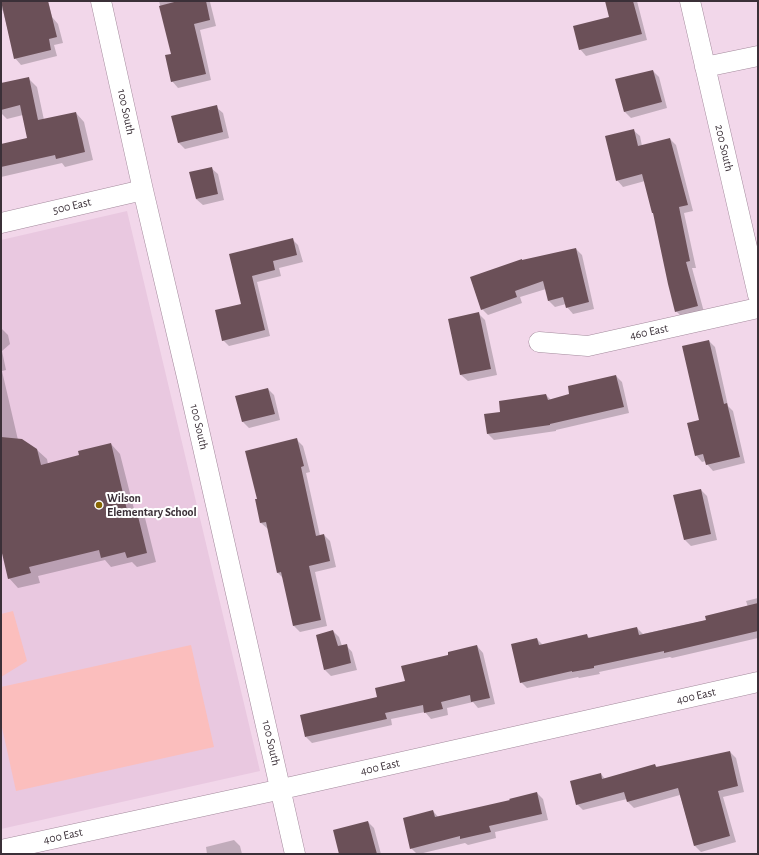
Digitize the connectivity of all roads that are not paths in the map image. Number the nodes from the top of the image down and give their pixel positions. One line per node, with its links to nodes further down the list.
1 (101, 1): 5 (street, 100 South)
2 (690, 1): 4 (street, 200 South)
3 (758, 56): 4 (street)
4 (705, 67): 7 (street, 200 South)
5 (143, 190): 6 (street, 500 East); 11 (street, 100 South)
6 (1, 222)
7 (758, 295)
8 (758, 308): 9 (street, 460 East)
9 (538, 342)
10 (758, 682): 11 (street, 400 East)
11 (282, 789): 12 (street, 400 East); 13 (street, 100 South)
12 (1, 850)
13 (296, 854)

